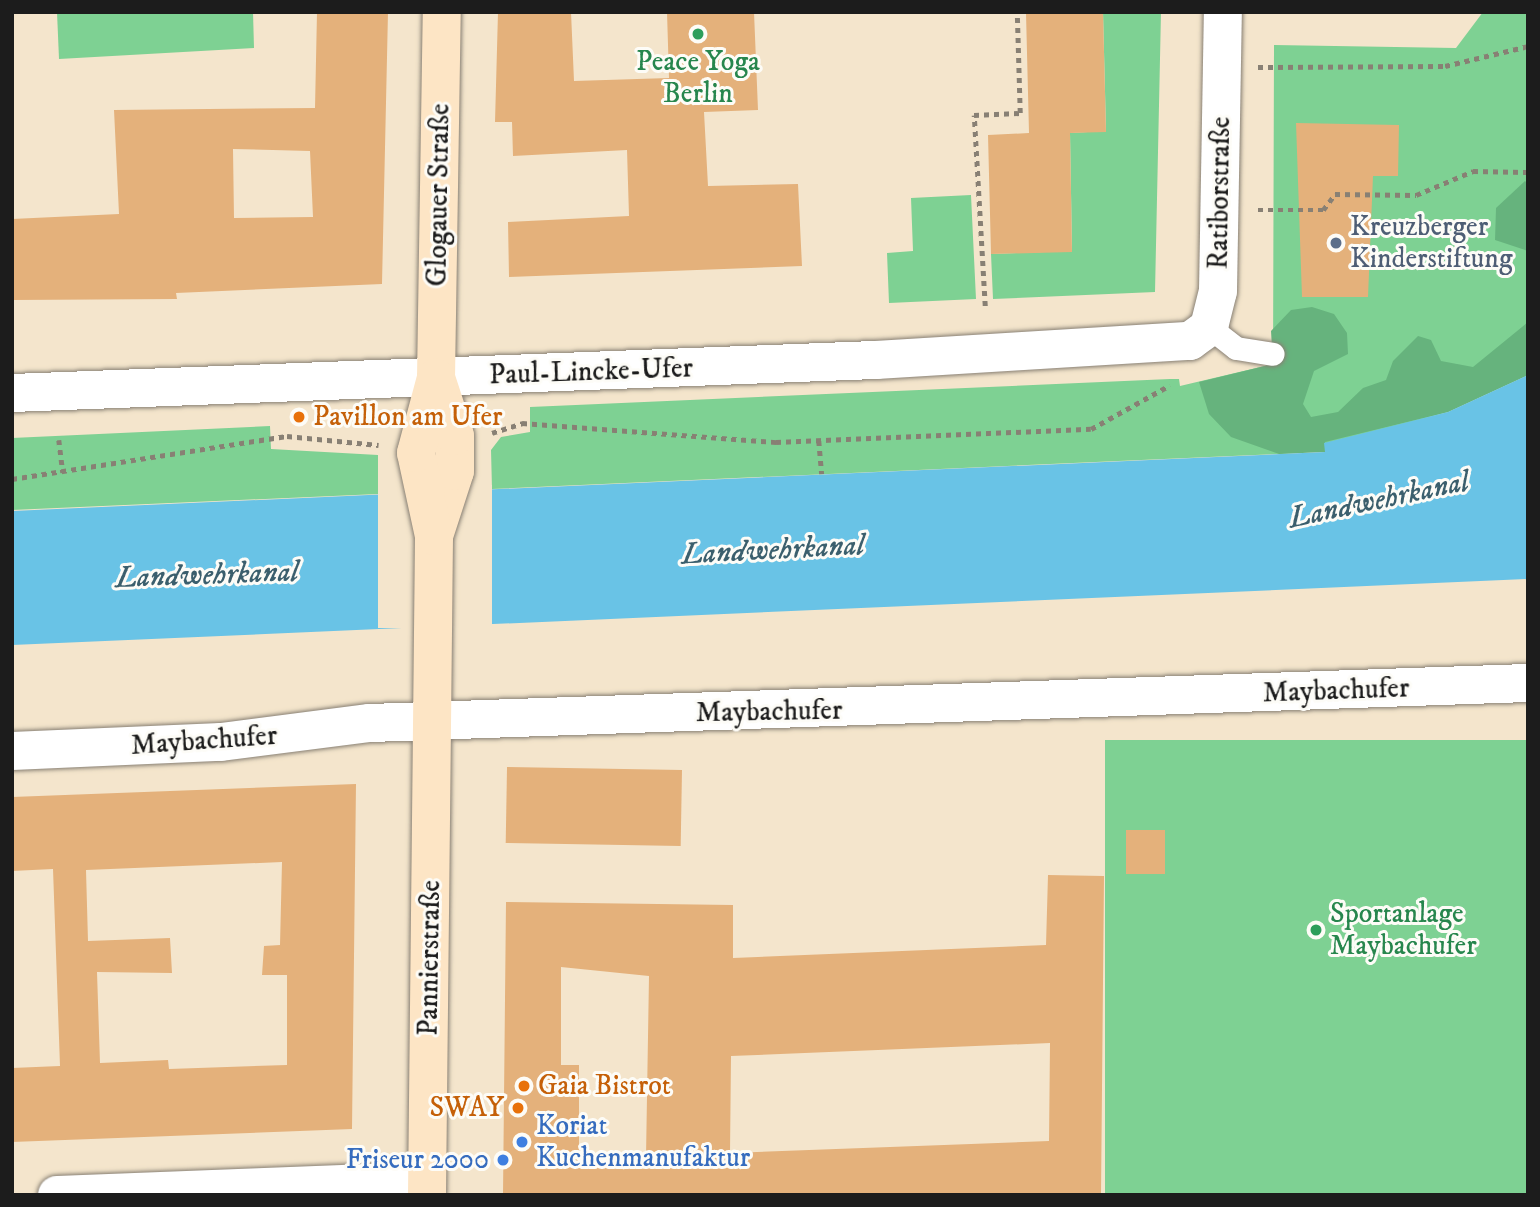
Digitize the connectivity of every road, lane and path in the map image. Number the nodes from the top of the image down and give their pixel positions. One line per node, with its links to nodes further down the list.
1 (442, 12): 11 (street, Glogauer Straße)
2 (1017, 12): 8 (path)
3 (1223, 12): 5 (street, Ratiborstraße)
4 (1528, 46): 5 (path)
5 (1222, 67): 9 (street, Ratiborstraße)
6 (1528, 172): 7 (path)
7 (1257, 210)
8 (985, 306)
9 (1209, 327): 10 (lane); 11 (street, Paul-Lincke-Ufer)
10 (1273, 354)
11 (436, 378): 13 (street, Paul-Lincke-Ufer); 21 (street, Glogauer Straße)
12 (1170, 385): 16 (path)
13 (12, 393)
14 (59, 440): 18 (path)
15 (480, 442): 16 (path)
16 (819, 442): 19 (path)
17 (387, 446): 18 (path)
18 (62, 473): 20 (path)
19 (822, 474)
20 (12, 478)
21 (434, 537): 23 (street, Pannierstraße)
22 (1528, 683): 23 (street, Maybachufer)
23 (432, 721): 24 (street, Maybachufer); 25 (street, Pannierstraße)
24 (12, 751)
25 (427, 1188): 26 (street)
26 (57, 1195)

